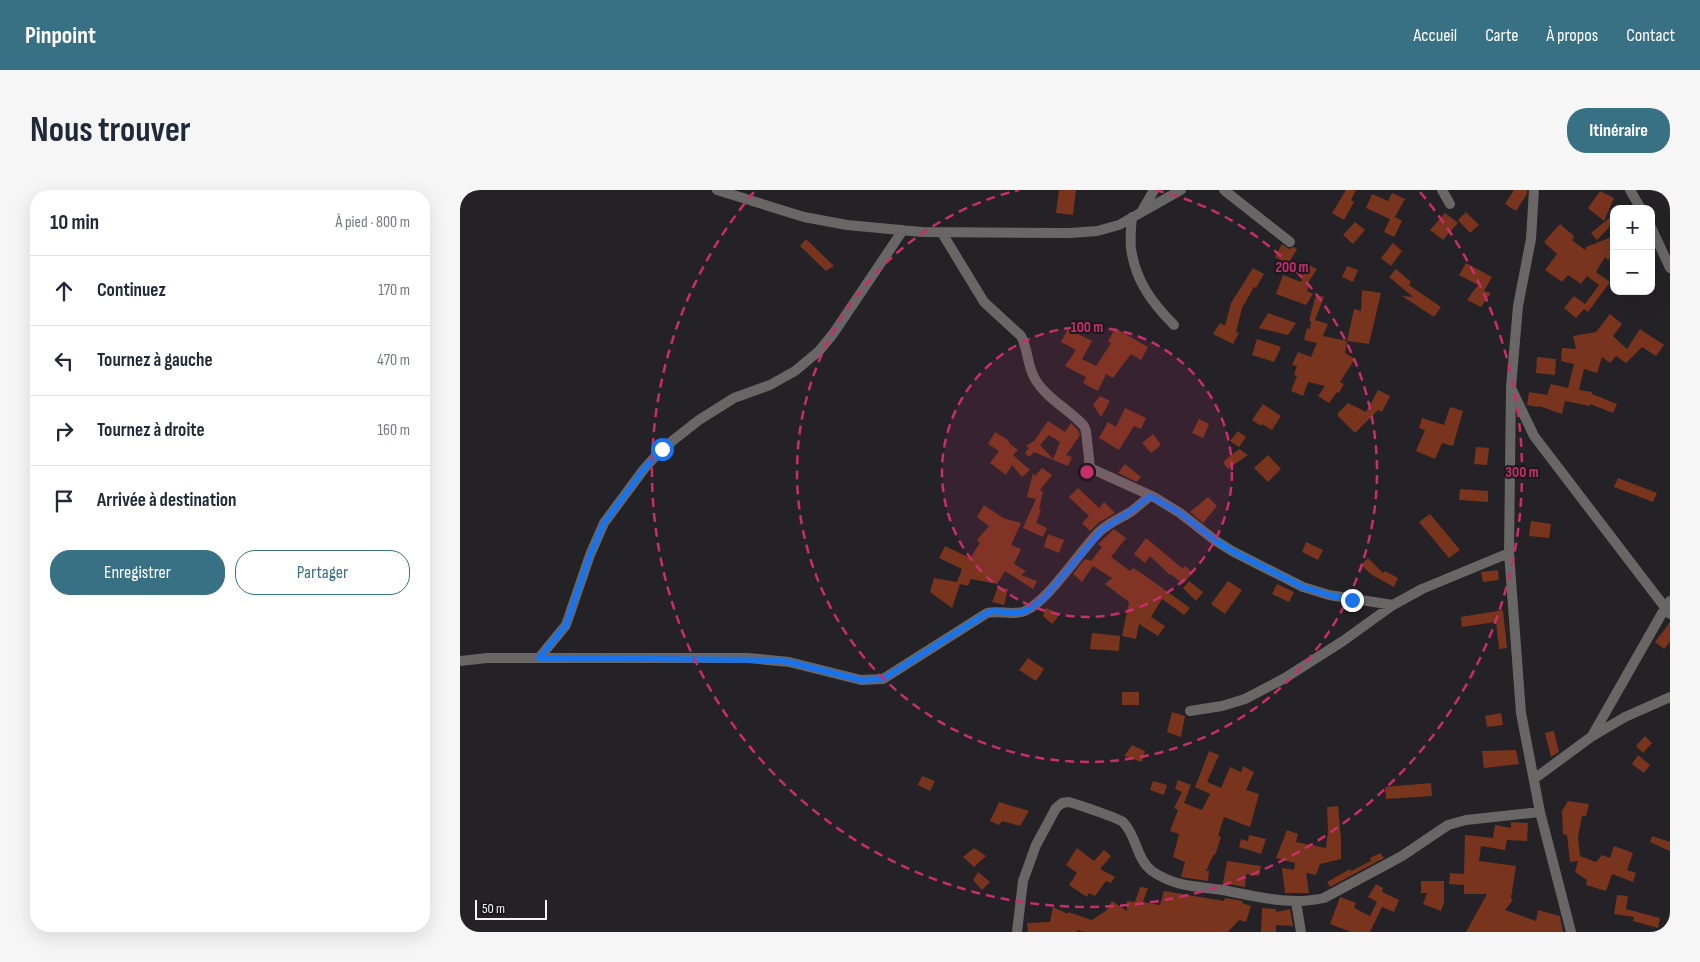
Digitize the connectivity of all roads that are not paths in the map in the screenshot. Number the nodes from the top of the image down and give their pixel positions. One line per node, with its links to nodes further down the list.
1 (717, 190): 12 (street)
2 (1154, 190): 10 (street)
3 (1181, 190): 10 (street)
4 (1224, 190): 15 (street)
5 (1442, 190): 8 (street)
6 (1534, 190): 18 (street)
7 (1630, 190): 9 (street)
8 (1450, 204)
9 (1639, 205)
10 (1141, 212): 11 (street)
11 (1132, 217): 13 (street); 17 (street)
12 (903, 230): 13 (street); 23 (street)
13 (942, 232): 19 (street)
14 (1655, 236): 16 (street)
15 (1290, 242)
16 (1670, 268)
17 (1174, 325)
18 (1511, 387): 20 (street); 22 (street)
19 (1150, 496): 21 (street); 23 (street)
20 (1509, 552): 21 (street); 28 (street)
21 (1393, 605): 26 (street)
22 (1668, 608): 27 (street)
23 (539, 658): 24 (street)
24 (460, 661)
25 (1670, 697): 27 (street)
26 (1190, 711)
27 (1592, 737): 28 (street)
28 (1534, 779): 29 (street)
29 (1540, 812): 30 (street); 33 (street)
30 (1296, 902): 31 (street); 32 (street)
31 (1017, 932)
32 (1301, 932)
33 (1571, 932)

